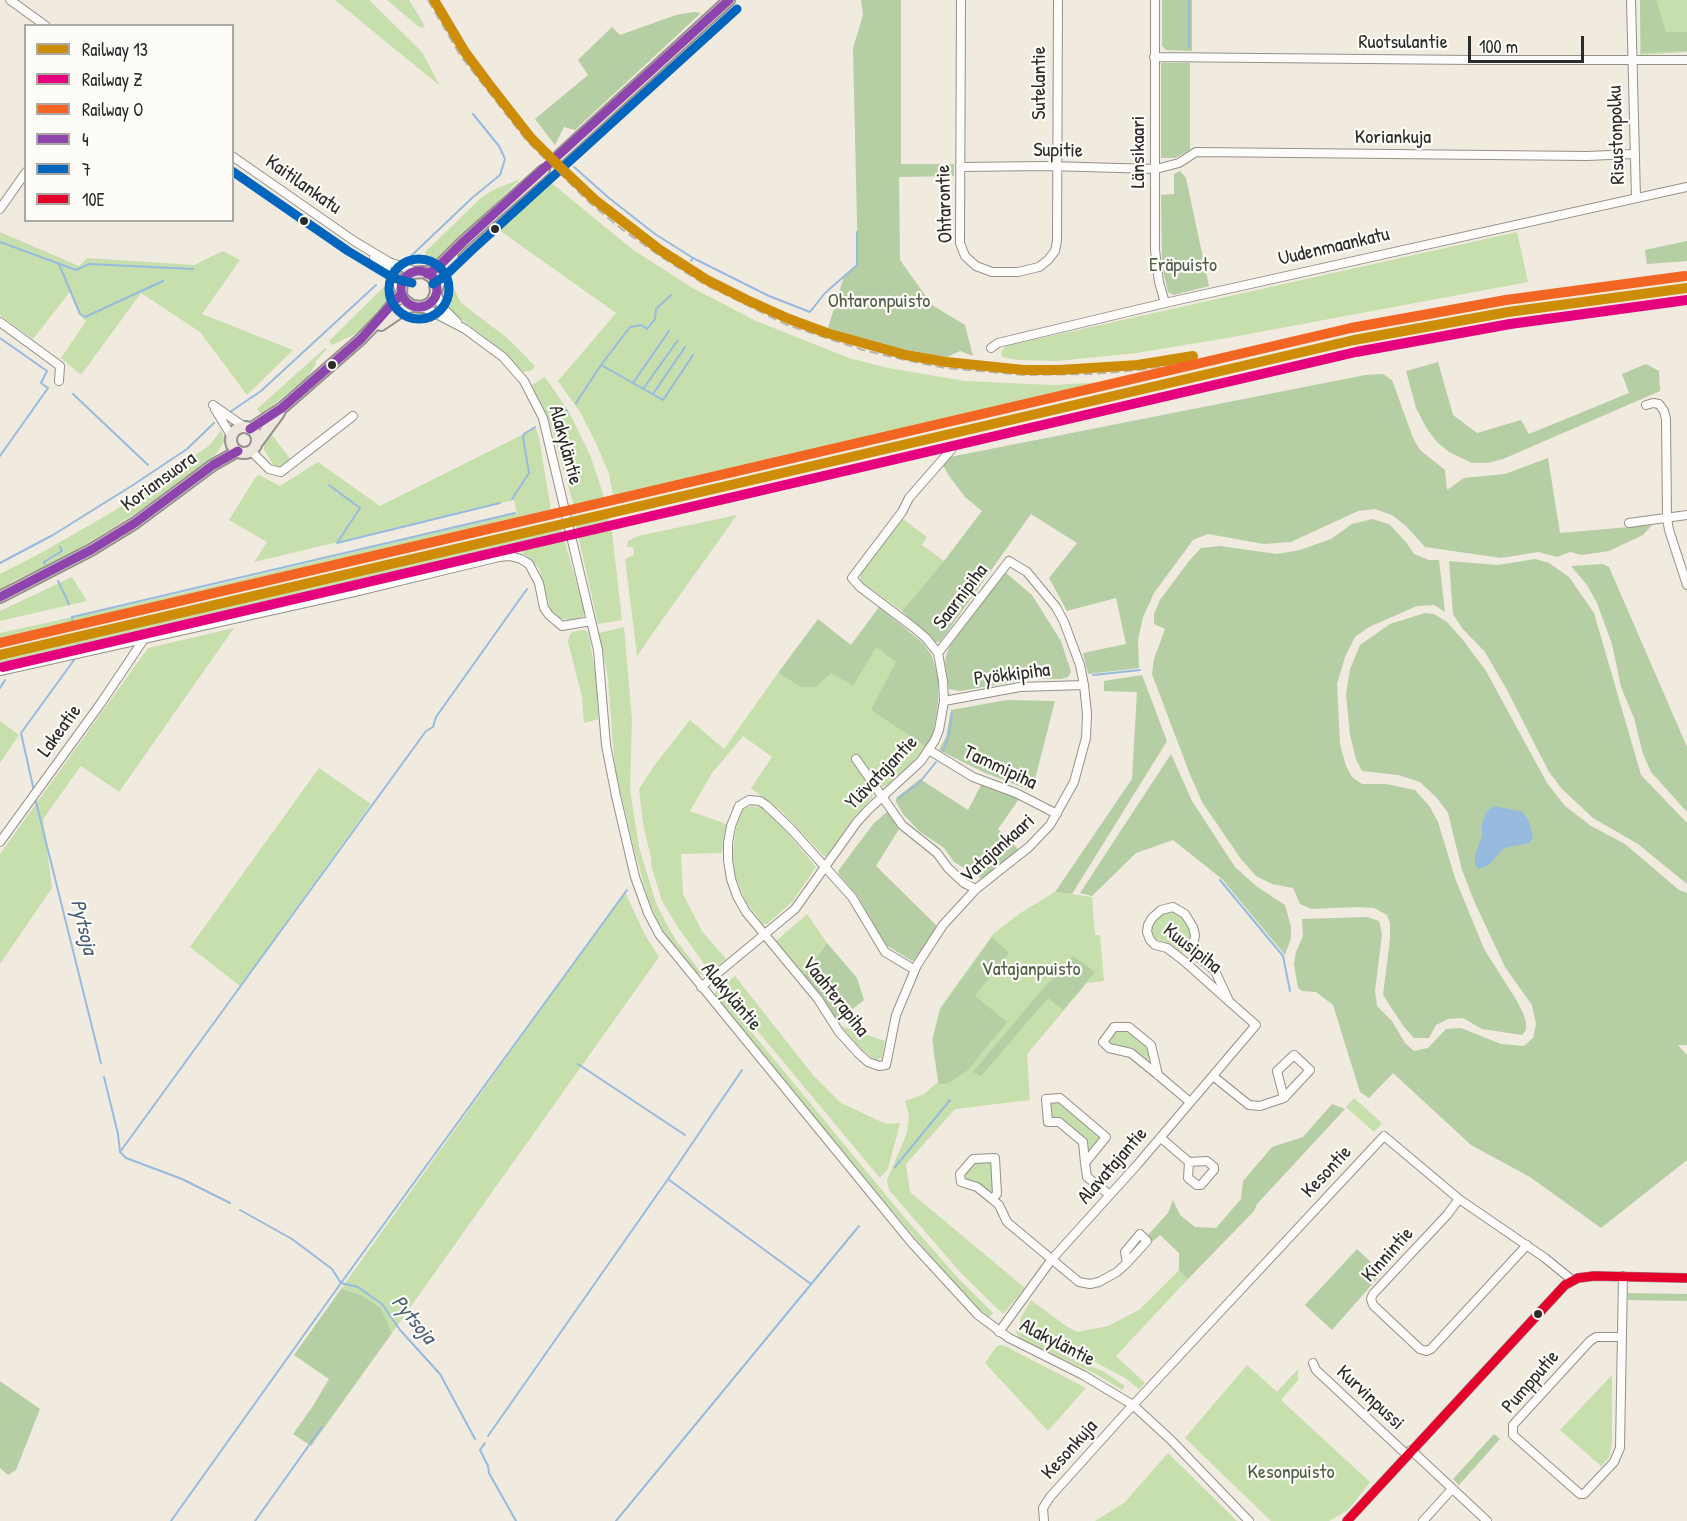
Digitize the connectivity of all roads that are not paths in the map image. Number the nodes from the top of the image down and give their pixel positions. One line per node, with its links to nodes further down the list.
1 (10, 0): 7 (street)
2 (729, 0): 12 (main road)
3 (961, 0): 14 (street, Ohtarontie)
4 (1058, 0): 15 (street, Sutelantie)
5 (1155, 0): 8 (street, Länsikaari)
6 (1630, 0): 10 (street, Risustonpolku)
7 (43, 24)
8 (1155, 57): 10 (street, Ruotsulantie); 16 (street, Länsikaari)
9 (1687, 60): 10 (street, Ruotsulantie)
10 (1631, 61): 11 (street, Risustonpolku)
11 (1634, 154): 16 (street, Koriankuja); 20 (street, Risustonpolku)
12 (559, 156)
13 (234, 157): 23 (street, Kaitilankatu)
14 (960, 167): 15 (street, Supitie); 15 (street, Ohtarontie)
15 (1057, 167): 16 (street, Supitie)
16 (1156, 169): 28 (street, Länsikaari)
17 (544, 170): 22 (main road)
18 (24, 175): 21 (street)
19 (1687, 187): 20 (street, Uudenmaankatu)
20 (1636, 198): 28 (street, Uudenmaankatu)
21 (0, 208)
22 (470, 237): 25 (main road); 26 (main road)
23 (354, 242): 24 (street, Kaitilankatu); 27 (street, Kaitilankatu)
24 (415, 272): 25 (main road); 27 (main road)
25 (428, 274): 26 (main road)
26 (436, 291): 29 (main road); 31 (street, Alakyläntie)
27 (401, 293): 29 (main road); 32 (main road)
28 (1165, 303): 33 (street, Uudenmaankatu)
29 (417, 307): 31 (street, Alakyläntie); 32 (main road)
30 (0, 322): 34 (street)
31 (465, 329): 50 (street, Alakyläntie)
32 (361, 339): 36 (main road)
33 (991, 348)
34 (59, 381)
35 (1646, 405): 45 (street)
36 (282, 408): 38 (main road); 40 (main road)
37 (353, 416): 40 (street)
38 (248, 428): 39 (main road); 39 (street); 40 (main road)
39 (232, 438): 42 (main road); 43 (main road, Koriansuora)
40 (254, 447): 42 (main road)
41 (951, 450): 52 (street)
42 (238, 451): 43 (main road, Koriansuora)
43 (213, 465): 49 (main road, Koriansuora)
44 (1687, 514): 45 (street)
45 (1667, 518): 46 (street); 48 (street)
46 (1629, 523)
47 (1009, 561): 52 (street, Saarnipiha); 54 (street, Vatajankaari)
48 (1687, 584)
49 (0, 597)
50 (591, 621): 51 (street); 67 (street, Alakyläntie)
51 (144, 639): 53 (street); 60 (street, Lakeatie)
52 (938, 653): 55 (street, Ylävatajantie)
53 (0, 671)
54 (1084, 685): 55 (street, Pyökkipiha); 59 (street, Vatajankaari)
55 (944, 701): 56 (street, Ylävatajantie)
56 (929, 750): 58 (street, Ylävatajantie); 59 (street, Tammipiha)
57 (856, 759): 58 (street)
58 (883, 796): 61 (street, Ylävatajantie); 62 (street)
59 (1057, 814): 62 (street, Vatajankaari)
60 (0, 842)
61 (825, 868): 63 (street, Ylävatajantie); 63 (street, Vaahterapiha); 66 (street, Vaahterapiha)
62 (976, 889): 66 (street, Vatajankaari)
63 (765, 935): 67 (street, Ylävatajantie); 70 (street, Vaahterapiha)
64 (1192, 952): 65 (street); 65 (street, Kuusipiha); 68 (street, Kuusipiha)
65 (1184, 961): 68 (street, Kuusipiha)
66 (915, 970): 70 (street, Vatajankaari)
67 (701, 987): 87 (street, Alakyläntie)
68 (1229, 1001): 69 (street, Kuusipiha)
69 (1257, 1025): 72 (street, Alavatajantie)
70 (886, 1065)
71 (1158, 1075): 71 (street); 74 (street)
72 (1213, 1076): 73 (street); 74 (street, Alavatajantie)
73 (1284, 1098): 73 (street)
74 (1190, 1102): 75 (street, Alavatajantie)
75 (1161, 1138): 76 (street); 78 (street, Alavatajantie)
76 (1189, 1162)
77 (1085, 1163): 77 (street); 78 (street)
78 (1110, 1195): 82 (street, Alavatajantie)
79 (992, 1199): 79 (street); 82 (street)
80 (1459, 1199): 81 (street, Kesontie); 81 (street, Kinnintie); 90 (street, Kesontie)
81 (1527, 1245): 86 (street, Kesontie)
82 (1052, 1260): 83 (street); 87 (street, Alavatajantie)
83 (1127, 1263)
84 (1623, 1276): 85 (street); 86 (street); 88 (street, Pumpputie)
85 (1687, 1278)
86 (1572, 1280): 91 (street)
87 (999, 1332): 90 (street, Alakyläntie)
88 (1622, 1337): 88 (street, Pumpputie)
89 (1313, 1363): 91 (street, Kurvinpussi)
90 (1132, 1405): 93 (street, Kesonkuja); 94 (street, Alakyläntie)
91 (1409, 1453): 92 (street, Kurvinpussi); 95 (street)
92 (1452, 1489): 96 (street); 97 (street, Kurvinpussi)
93 (1044, 1521)
94 (1249, 1521)
95 (1347, 1521)
96 (1423, 1521)
97 (1487, 1521)

